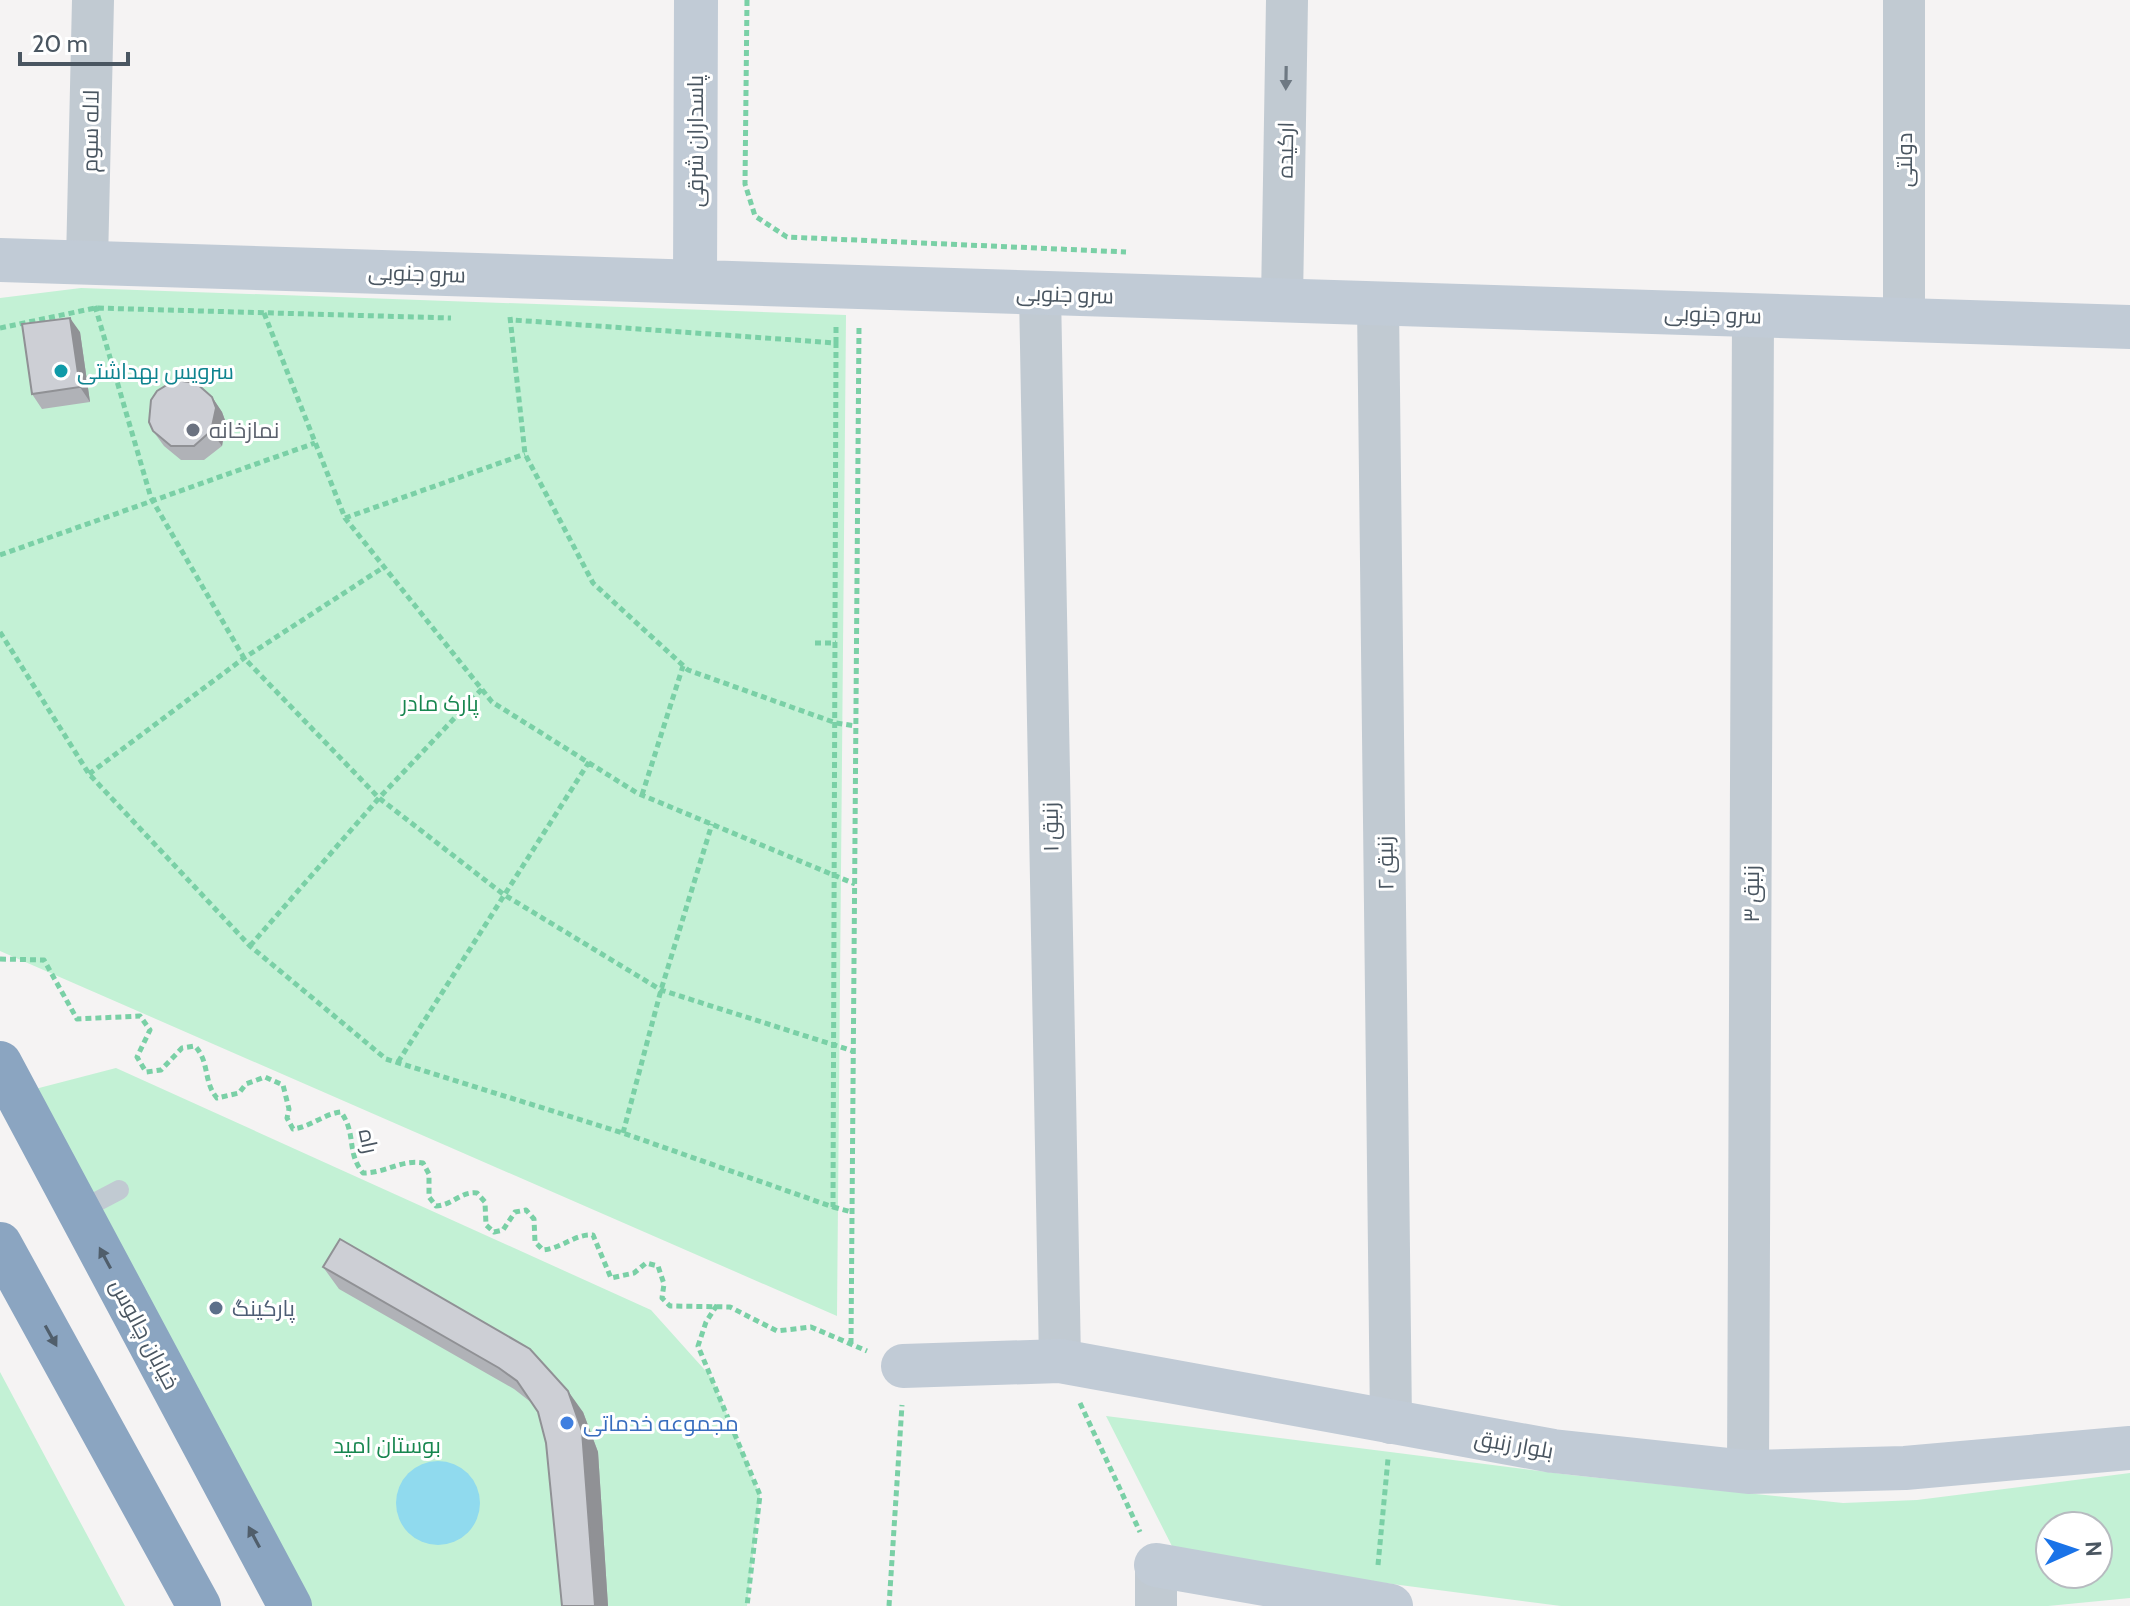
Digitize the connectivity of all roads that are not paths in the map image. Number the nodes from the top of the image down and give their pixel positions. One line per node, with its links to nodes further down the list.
1 (93, 0): 6 (street, لاله سوم)
2 (696, 0): 7 (street, پاسداران شرقی)
3 (1287, 0): 9 (street, ارکیده, one-way to 9)
4 (1904, 0): 12 (street, دولتی)
5 (0, 260): 6 (street, سرو جنوبی)
6 (87, 262): 7 (street, سرو جنوبی)
7 (695, 282): 8 (street, سرو جنوبی)
8 (1040, 293): 9 (street, سرو جنوبی); 18 (street, زنبق ۱)
9 (1282, 300): 10 (street, سرو جنوبی)
10 (1378, 304): 11 (street, سرو جنوبی); 20 (street, زنبق ۲)
11 (1753, 316): 12 (street, سرو جنوبی); 22 (street, زنبق ۳)
12 (1904, 320): 13 (street, سرو جنوبی)
13 (2130, 327)
14 (0, 1063): 16 (highway, خیابان چالوس)
15 (119, 1190): 16 (lane)
16 (79, 1211): 26 (highway, خیابان چالوس, one-way to 16)
17 (0, 1244): 25 (highway, one-way to 25)
18 (1060, 1361): 19 (street, بلوار زنبق); 20 (street, بلوار زنبق)
19 (903, 1366)
20 (1391, 1423): 22 (street, بلوار زنبق)
21 (2130, 1448): 22 (street, بلوار زنبق)
22 (1748, 1472)
23 (1156, 1586): 24 (street)
24 (1383, 1605)
25 (199, 1606)
26 (290, 1606)

